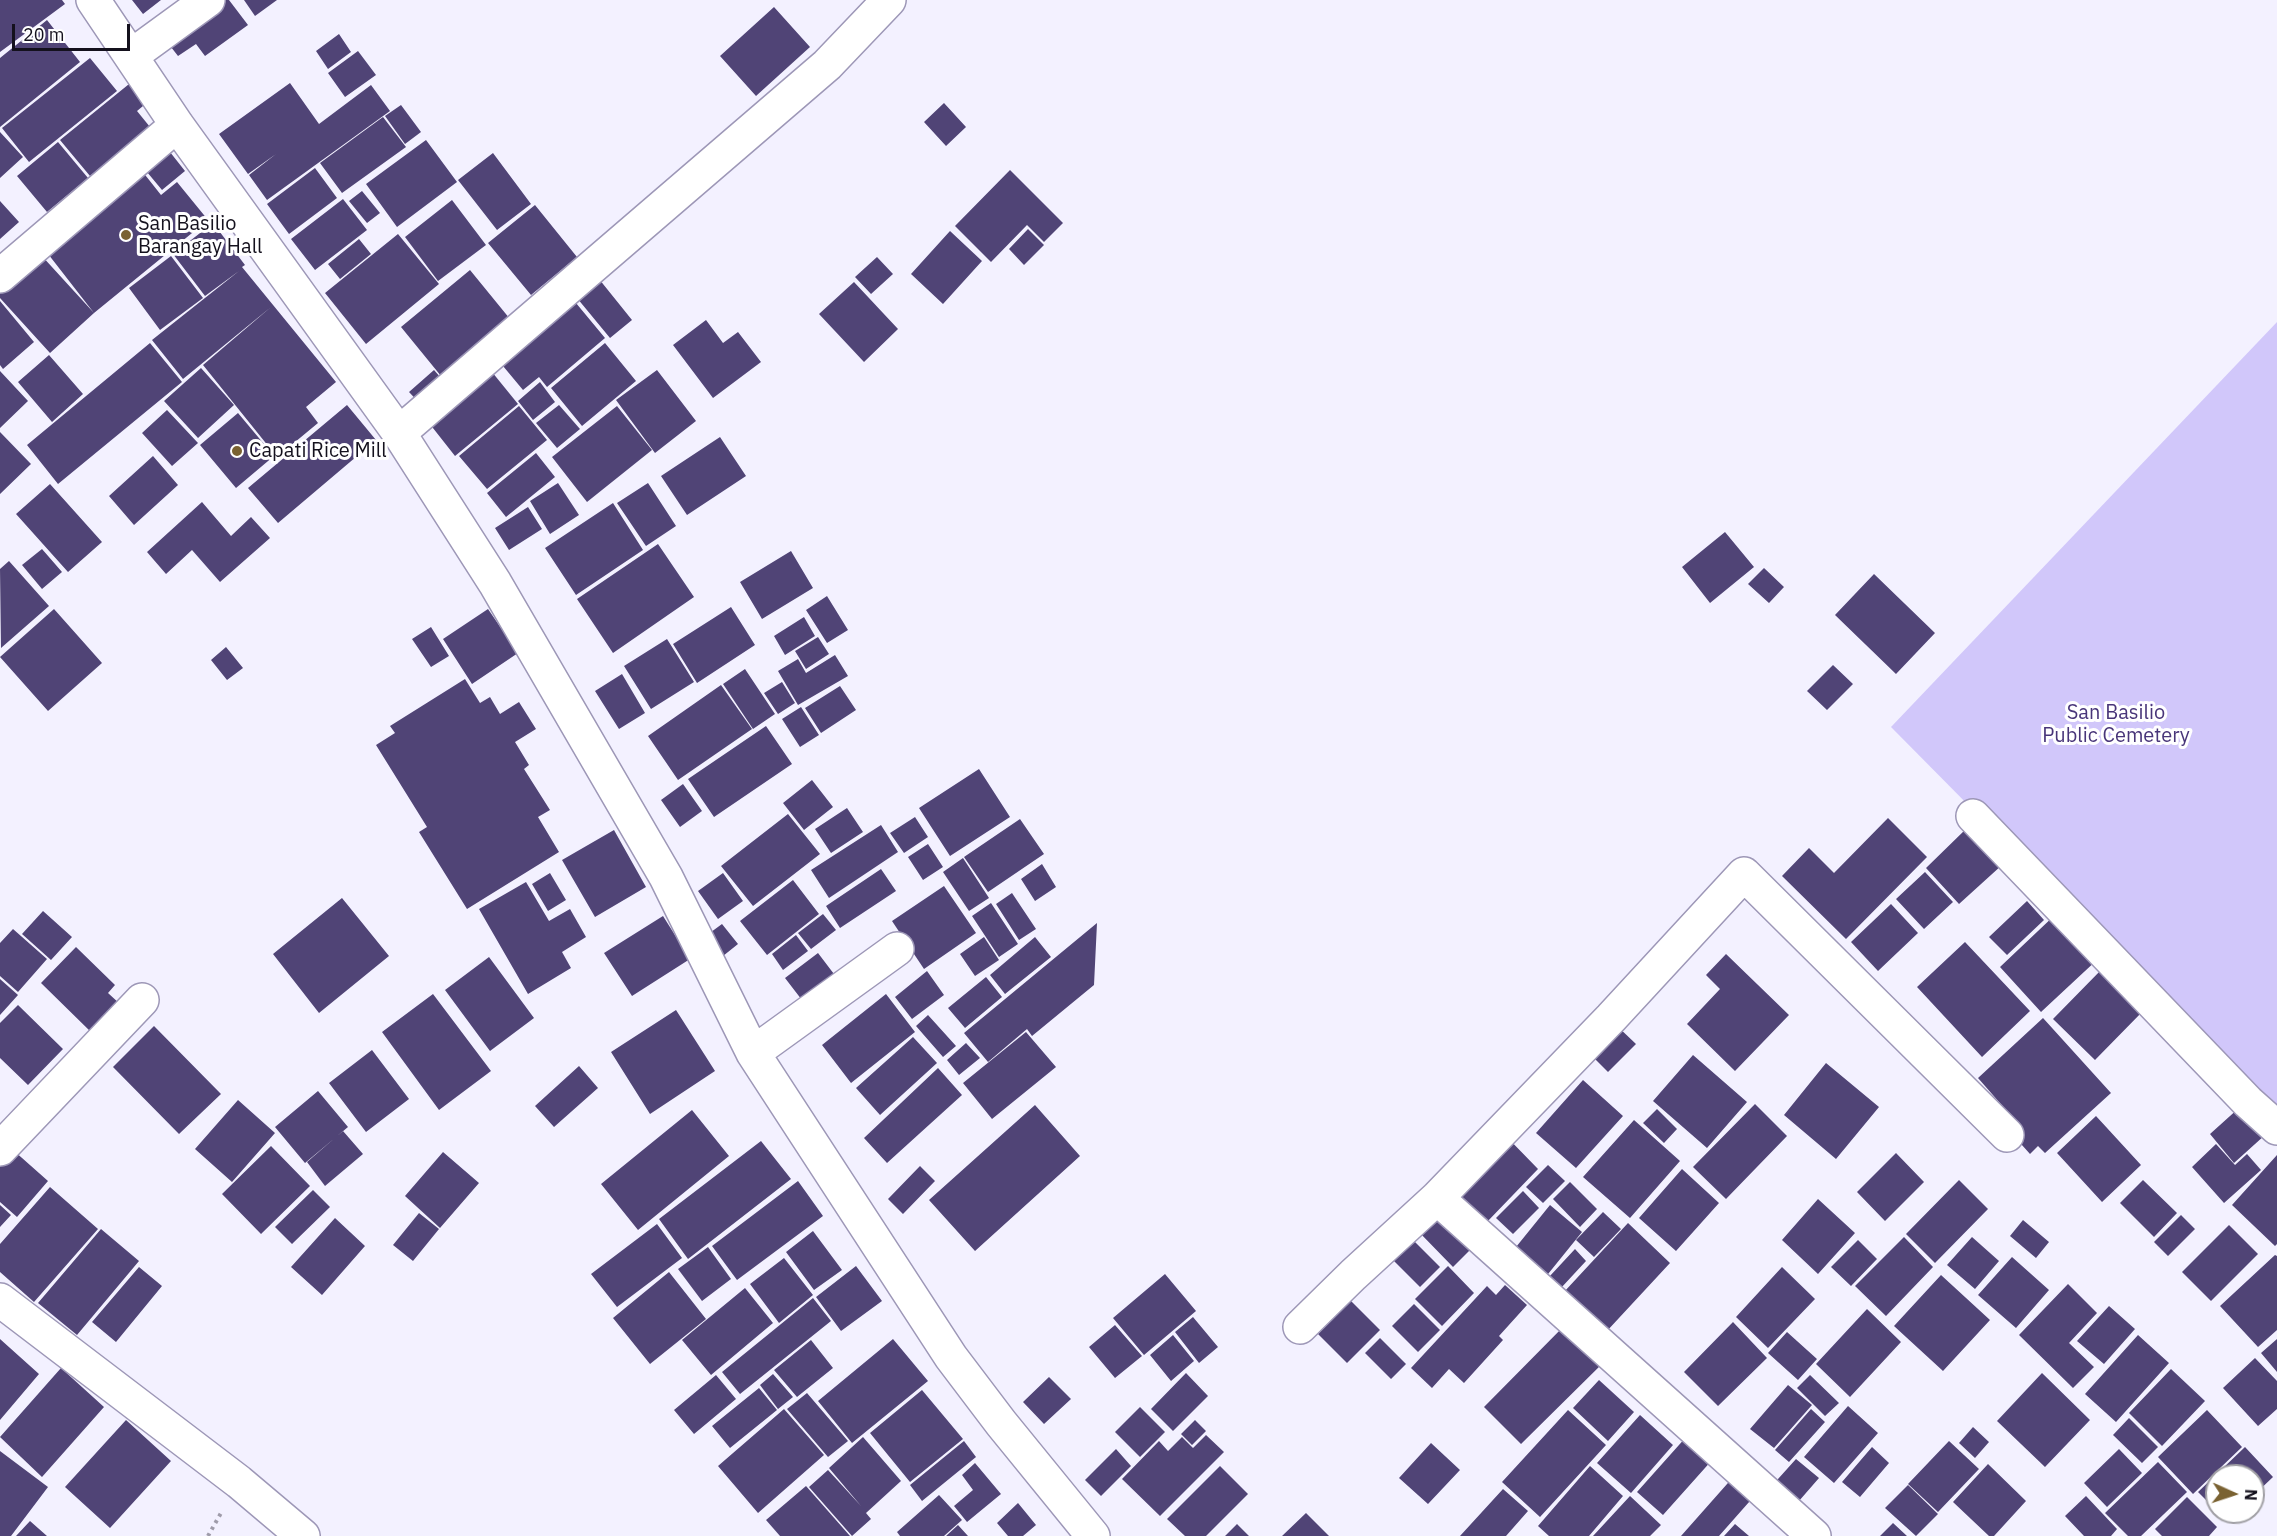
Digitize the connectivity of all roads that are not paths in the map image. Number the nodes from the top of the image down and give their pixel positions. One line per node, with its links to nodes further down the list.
1 (93, 0): 4 (street)
2 (208, 0): 4 (street)
3 (889, 0): 7 (street)
4 (131, 56): 5 (street)
5 (177, 125): 6 (street); 7 (street)
6 (0, 276)
7 (399, 433): 11 (street)
8 (1973, 816): 12 (street)
9 (897, 949): 11 (street)
10 (142, 1000): 14 (street)
11 (753, 1053): 19 (street)
12 (2277, 1128)
13 (2007, 1135): 15 (street)
14 (0, 1149)
15 (1437, 1198): 17 (street); 20 (street)
16 (4, 1310): 18 (street)
17 (1300, 1327)
18 (303, 1536)
19 (1093, 1536)
20 (1814, 1536)

